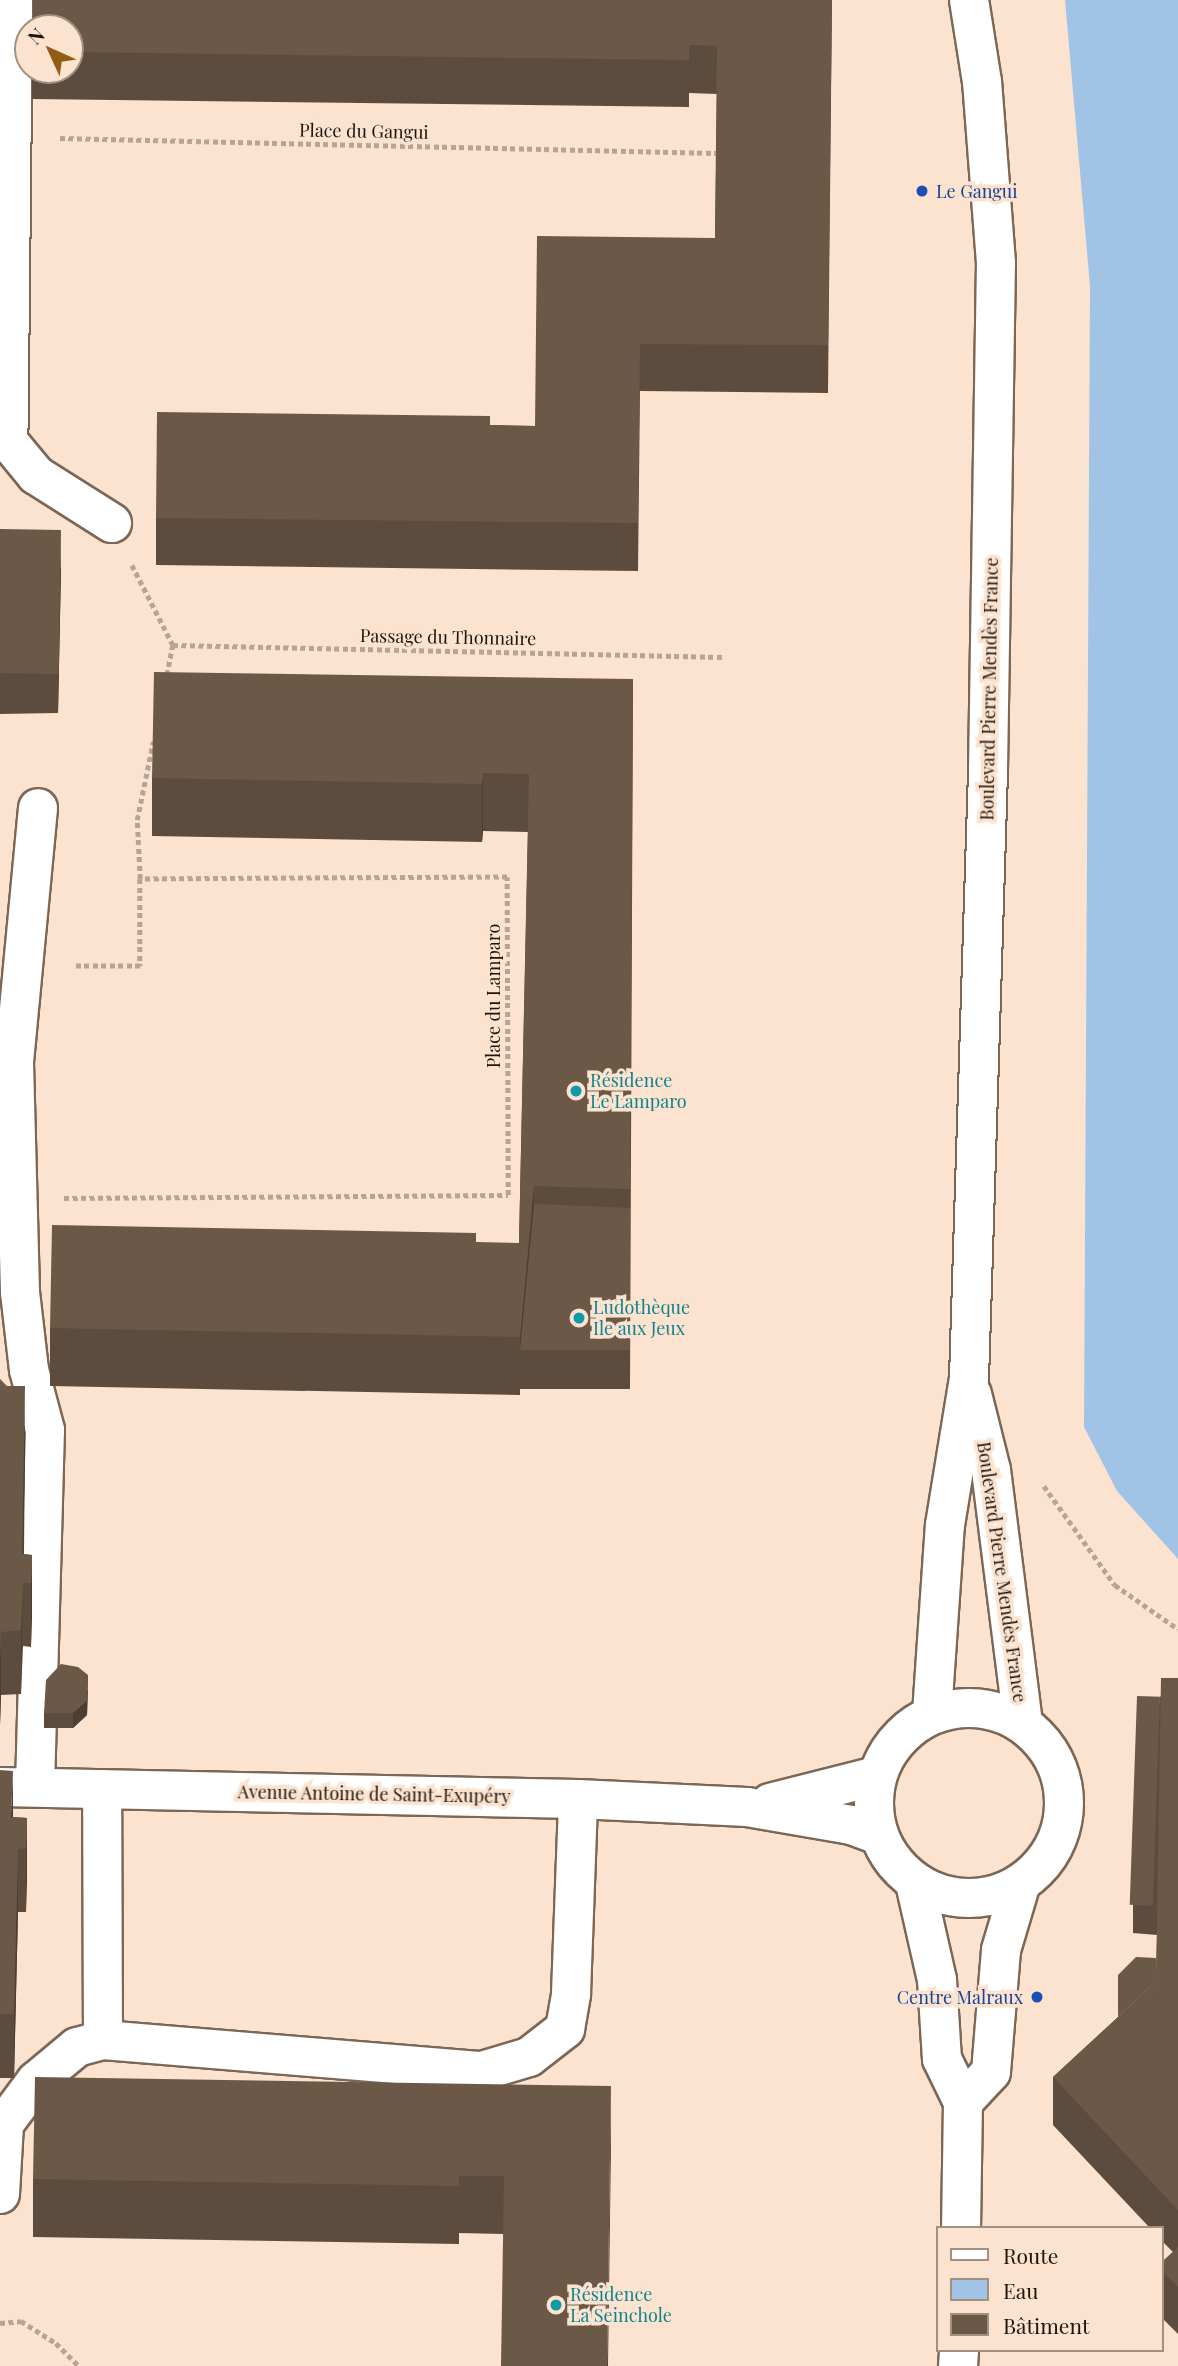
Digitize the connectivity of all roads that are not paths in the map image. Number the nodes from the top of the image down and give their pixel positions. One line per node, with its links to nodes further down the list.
1 (13, 0): 3 (street)
2 (969, 0): 5 (street, Boulevard Pierre Mendès France)
3 (112, 523)
4 (38, 808): 9 (street)
5 (969, 1379): 6 (street, Boulevard Pierre Mendès France); 7 (street, Boulevard Pierre Mendès France)
6 (932, 1714): 7 (street); 8 (street)
7 (1023, 1723): 15 (street)
8 (876, 1776): 12 (street, Avenue Antoine de Saint-Exupéry); 13 (street)
9 (18, 1787): 10 (street, Avenue Antoine de Saint-Exupéry)
10 (102, 1789): 11 (street, Avenue Antoine de Saint-Exupéry); 16 (street)
11 (579, 1799): 12 (street, Avenue Antoine de Saint-Exupéry); 16 (street)
12 (747, 1807): 13 (street, Avenue Antoine de Saint-Exupéry)
13 (878, 1835): 14 (street)
14 (915, 1883): 15 (street); 17 (street)
15 (1021, 1883): 17 (street)
16 (103, 2040): 18 (street)
17 (963, 2102): 19 (street)
18 (0, 2194)
19 (961, 2226)

